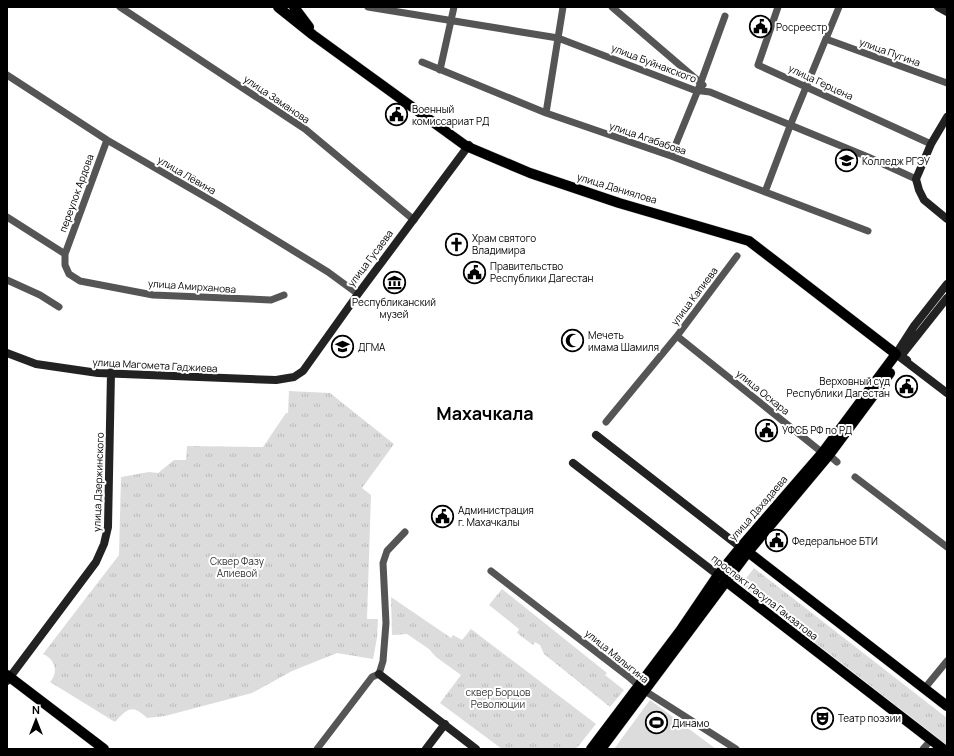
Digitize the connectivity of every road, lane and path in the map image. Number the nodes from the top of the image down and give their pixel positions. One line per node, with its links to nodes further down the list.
1 (120, 7): 34 (street, улица Заманова)
2 (278, 7): 29 (main road, улица Даниялова)
3 (294, 7): 29 (main road, улица Даниялова)
4 (368, 7): 13 (street, улица Буйнакского)
5 (454, 7): 13 (street)
6 (563, 7): 14 (street)
7 (612, 7): 19 (street)
8 (778, 7): 21 (street, улица Герцена)
9 (839, 7): 15 (street)
10 (938, 7): 11 (street)
11 (947, 12)
12 (725, 16): 19 (street)
13 (452, 20): 14 (street, улица Буйнакского); 17 (street)
14 (558, 38): 22 (street, улица Буйнакского); 24 (street)
15 (826, 39): 20 (street, улица Пугина); 21 (street)
16 (422, 62): 17 (street, улица Агабабова)
17 (440, 70): 24 (street, улица Агабабова)
18 (7, 75): 27 (street, улица Лёвина)
19 (701, 82): 22 (street); 23 (street)
20 (947, 83)
21 (806, 86): 26 (street); 28 (street, улица Герцена)
22 (698, 90): 23 (street, улица Буйнакского); 30 (street)
23 (710, 92): 26 (street, улица Буйнакского)
24 (546, 113): 30 (street, улица Агабабова)
25 (947, 117): 28 (street)
26 (790, 126): 31 (street, улица Буйнакского); 32 (street)
27 (106, 140): 37 (street, переулок Ардова); 41 (street, улица Лёвина)
28 (931, 144): 31 (street)
29 (467, 146): 34 (street, улица Гусаева); 47 (main road, улица Даниялова)
30 (671, 156): 32 (street, улица Агабабова)
31 (916, 179): 35 (street)
32 (765, 192): 36 (street, улица Агабабова)
33 (7, 216): 37 (street)
34 (413, 219): 41 (street, улица Гусаева)
35 (947, 219)
36 (868, 231)
37 (64, 254): 42 (street, улица Амирханова)
38 (737, 256): 45 (street, улица Капиева)
39 (7, 280): 44 (street)
40 (947, 284): 47 (street, улица Дахадаева)
41 (357, 293): 48 (street, улица Гусаева); 50 (street, улица Гусаева)
42 (284, 295)
43 (947, 298): 47 (street, улица Дахадаева)
44 (59, 306)
45 (677, 336): 52 (street, улица Капиева); 54 (street, улица Оскара)
46 (7, 352): 49 (street, улица Магомета Гаджиева)
47 (899, 355): 51 (street, улица Даниялова); 54 (main road, улица Дахадаева)
48 (302, 370): 49 (street, улица Магомета Гаджиева)
49 (111, 373): 50 (street, улица Магомета Гаджиева); 65 (street, улица Дзержинского)
50 (285, 377)
51 (947, 392)
52 (606, 422)
53 (596, 435): 59 (street)
54 (830, 456): 59 (main road, улица Дахадаева)
55 (573, 463): 61 (street, проспект Расула Гамзатова)
56 (855, 477): 58 (street)
57 (405, 532): 64 (street)
58 (947, 547)
59 (744, 550): 61 (main road, улица Дахадаева); 62 (main road, улица Дахадаева); 67 (main road)
60 (491, 571): 66 (street, улица Малыгина)
61 (718, 575): 62 (street, проспект Расула Гамзатова); 66 (main road, улица Дахадаева)
62 (726, 582): 66 (main road, улица Дахадаева); 70 (main road, проспект Расула Гамзатова)
63 (947, 661): 67 (street)
64 (379, 674): 69 (street); 72 (street)
65 (8, 678): 71 (main road)
66 (641, 688): 75 (main road, улица Дахадаева); 76 (main road, улица Дахадаева); 77 (street, улица Малыгина)
67 (924, 689): 68 (main road)
68 (947, 706)
69 (445, 724): 73 (street); 74 (street)
70 (931, 740): 78 (street); 79 (main road, проспект Расула Гамзатова)
71 (104, 749)
72 (317, 749)
73 (426, 749)
74 (476, 749)
75 (591, 749)
76 (601, 749)
77 (736, 749)
78 (923, 749)
79 (943, 749)

